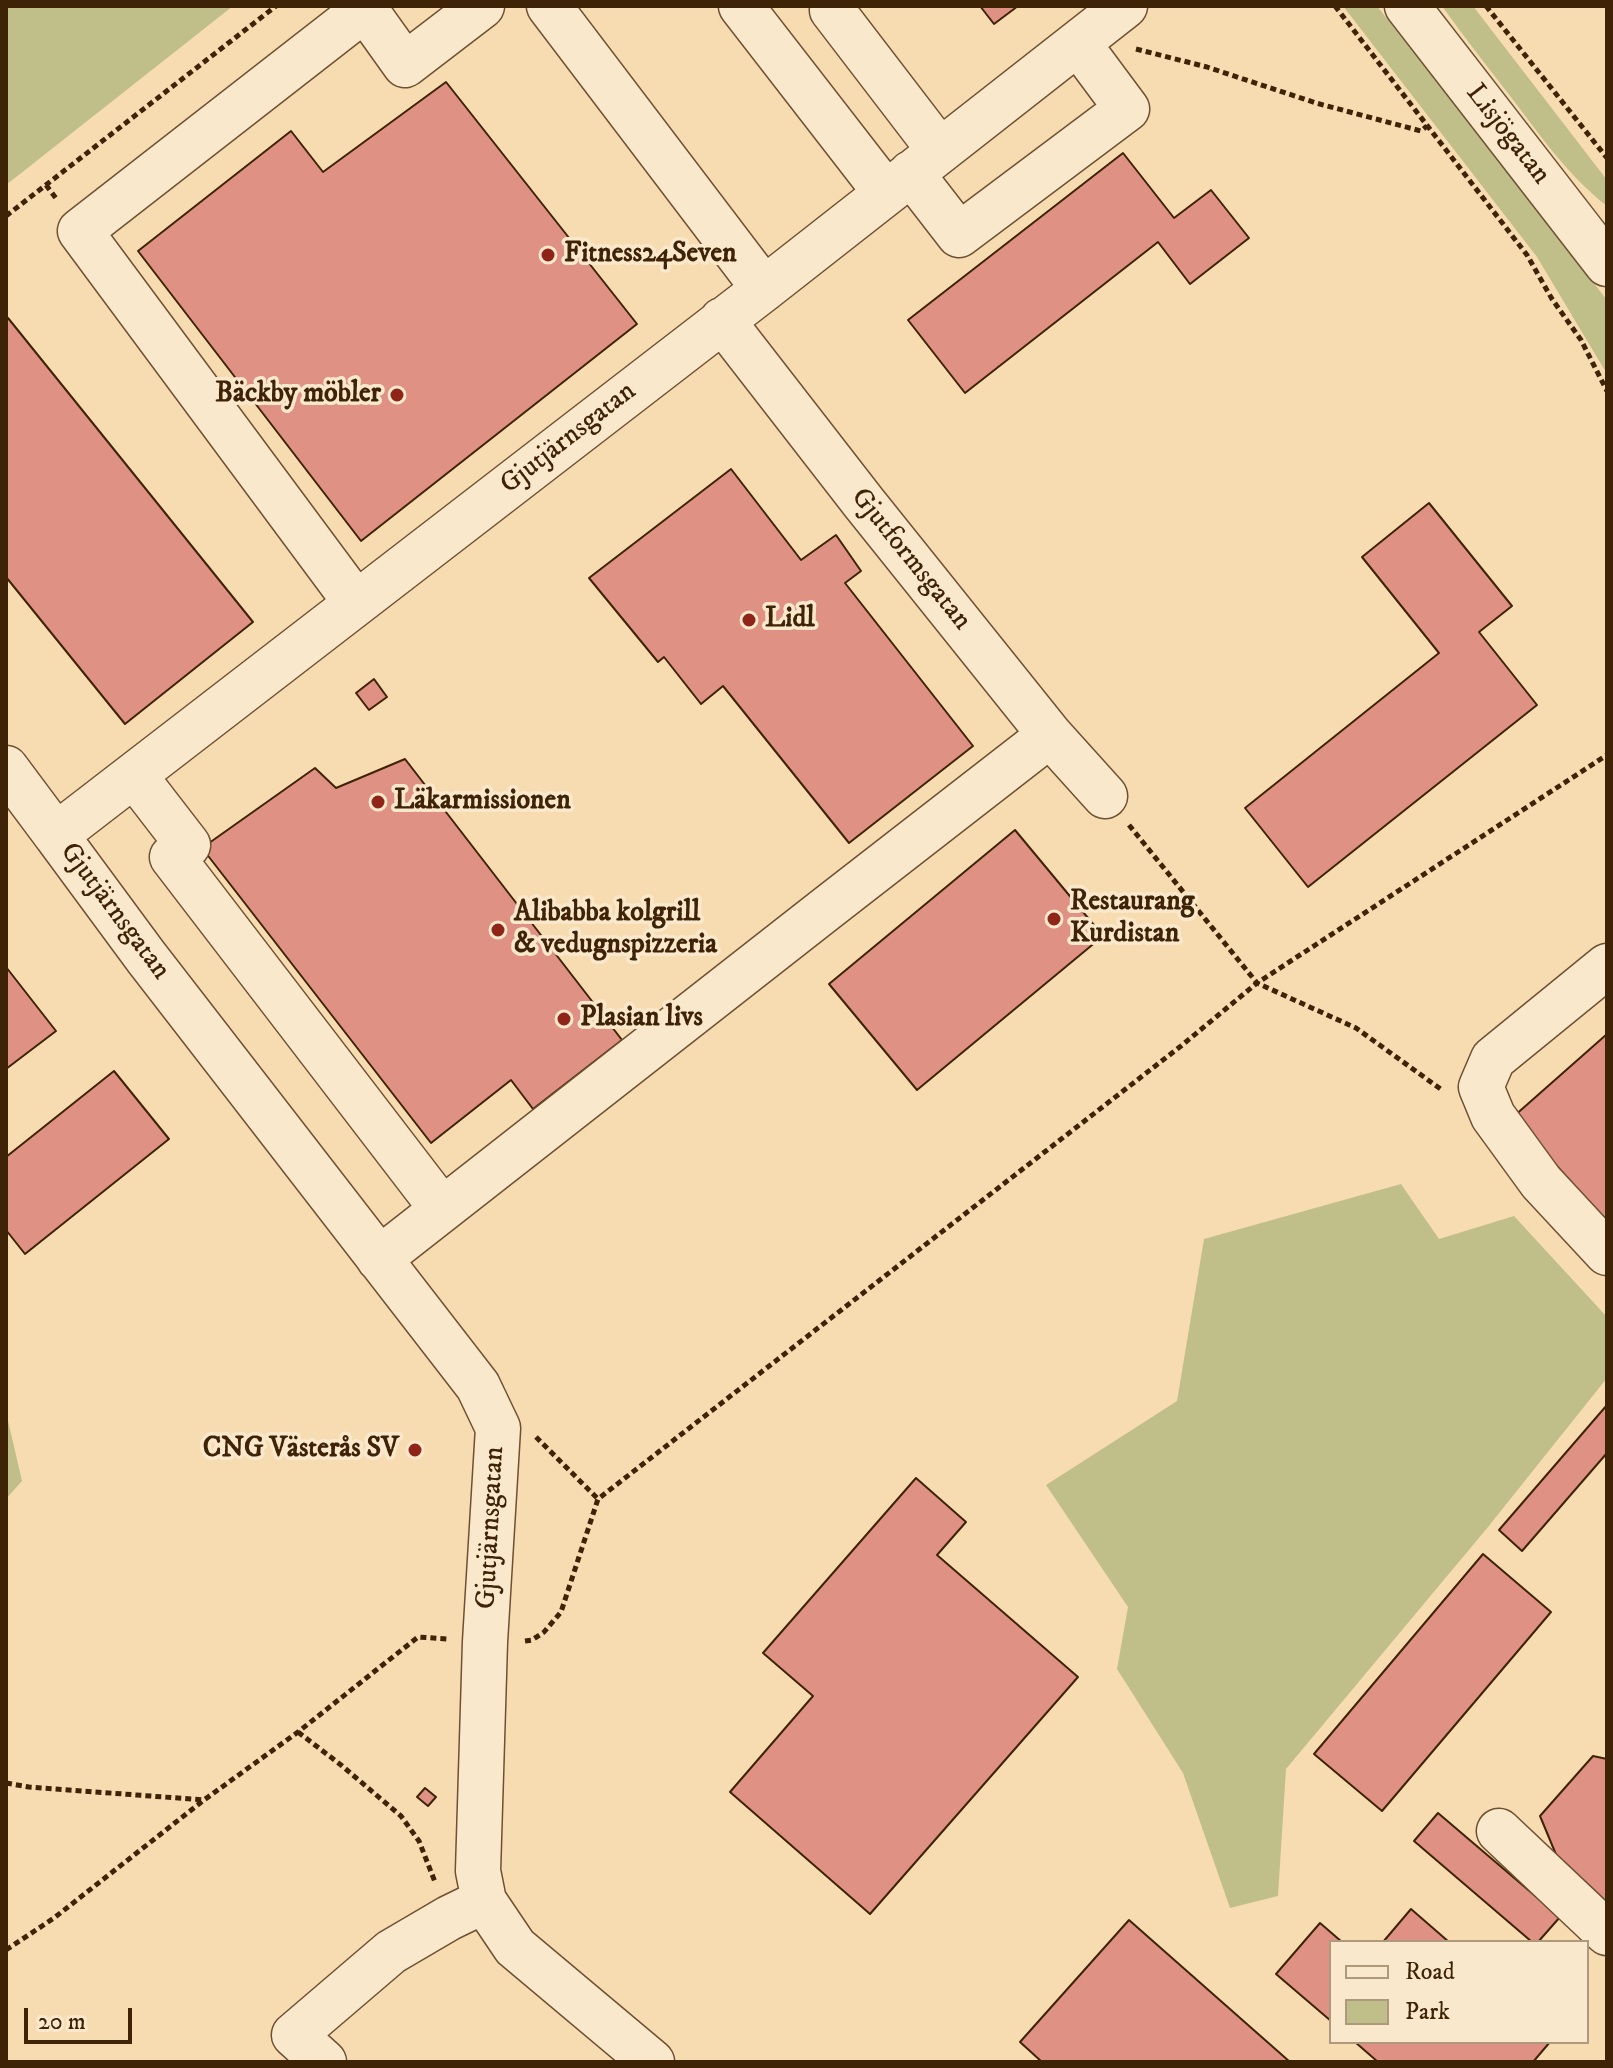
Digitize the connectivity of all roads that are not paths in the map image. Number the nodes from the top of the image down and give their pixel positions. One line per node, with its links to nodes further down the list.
1 (482, 6): 11 (street)
2 (549, 6): 9 (street)
3 (741, 6): 7 (street)
4 (836, 6): 7 (street)
5 (1407, 6): 8 (street, Lisjögatan)
6 (1096, 29): 7 (street, Gjutjärnsgatan); 7 (street)
7 (912, 172): 9 (street, Gjutjärnsgatan)
8 (1607, 264)
9 (764, 289): 10 (street, Gjutjärnsgatan)
10 (722, 320): 11 (street, Gjutjärnsgatan); 12 (street, Gjutformsgatan)
11 (356, 603): 13 (street, Gjutjärnsgatan)
12 (1050, 735): 15 (street, Gjutformsgatan); 18 (street)
13 (134, 775): 16 (street, Gjutjärnsgatan); 18 (street)
14 (9, 779): 16 (street)
15 (1105, 796)
16 (56, 835): 20 (street, Gjutjärnsgatan)
17 (1607, 966): 19 (street)
18 (442, 1209): 20 (street)
19 (1607, 1253)
20 (379, 1259): 22 (street, Gjutjärnsgatan)
21 (1499, 1831): 23 (street)
22 (484, 1901): 24 (street); 25 (street, Gjutjärnsgatan)
23 (1607, 1933)
24 (324, 2062)
25 (652, 2062)

